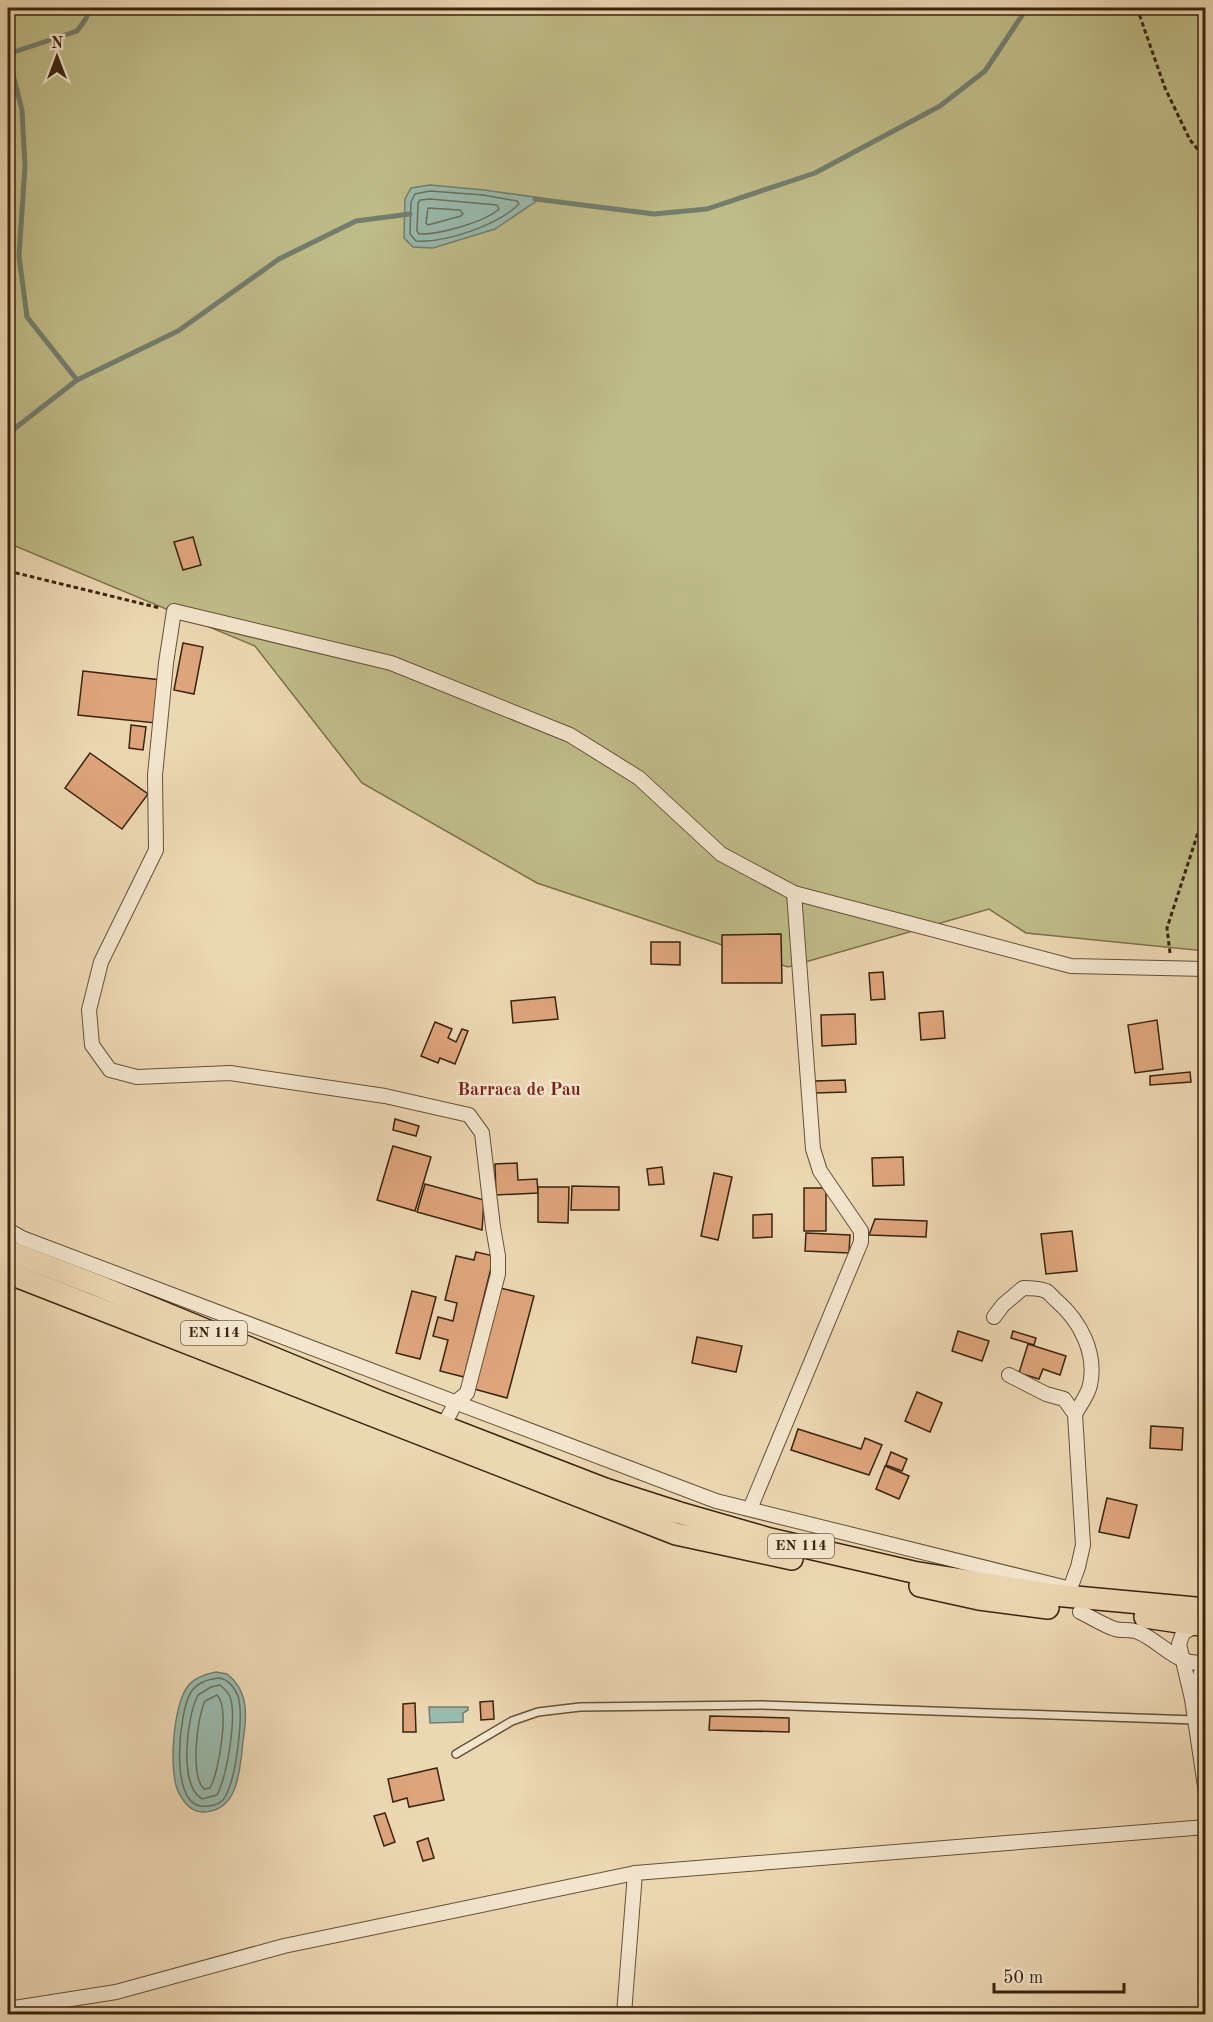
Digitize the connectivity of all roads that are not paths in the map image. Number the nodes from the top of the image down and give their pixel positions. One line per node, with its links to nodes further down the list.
1 (794, 893): 2 (street); 8 (street); 11 (street)
2 (1206, 969)
3 (8, 1230): 8 (street)
4 (8, 1251): 10 (main road, EN 114)
5 (8, 1273): 10 (main road, EN 114)
6 (994, 1317): 9 (street)
7 (1009, 1376): 9 (street)
8 (456, 1402): 10 (street); 11 (street)
9 (1075, 1414): 12 (street)
10 (440, 1434): 13 (main road, EN 114); 14 (main road, EN 114)
11 (750, 1509): 12 (street)
12 (1070, 1589): 13 (street)
13 (1127, 1601): 15 (main road, EN 114)
14 (1080, 1612): 15 (main road, EN 114); 16 (street)
15 (1202, 1622): 16 (street)
16 (1181, 1659): 17 (street); 18 (street)
17 (1205, 1661): 18 (street)
18 (1192, 1699): 19 (street)
19 (1195, 1720): 20 (lane); 21 (street)
20 (456, 1754)
21 (1206, 1793)
22 (1206, 1827): 23 (street)
23 (635, 1873): 24 (street); 25 (street)
24 (8, 2009)
25 (624, 2014)

